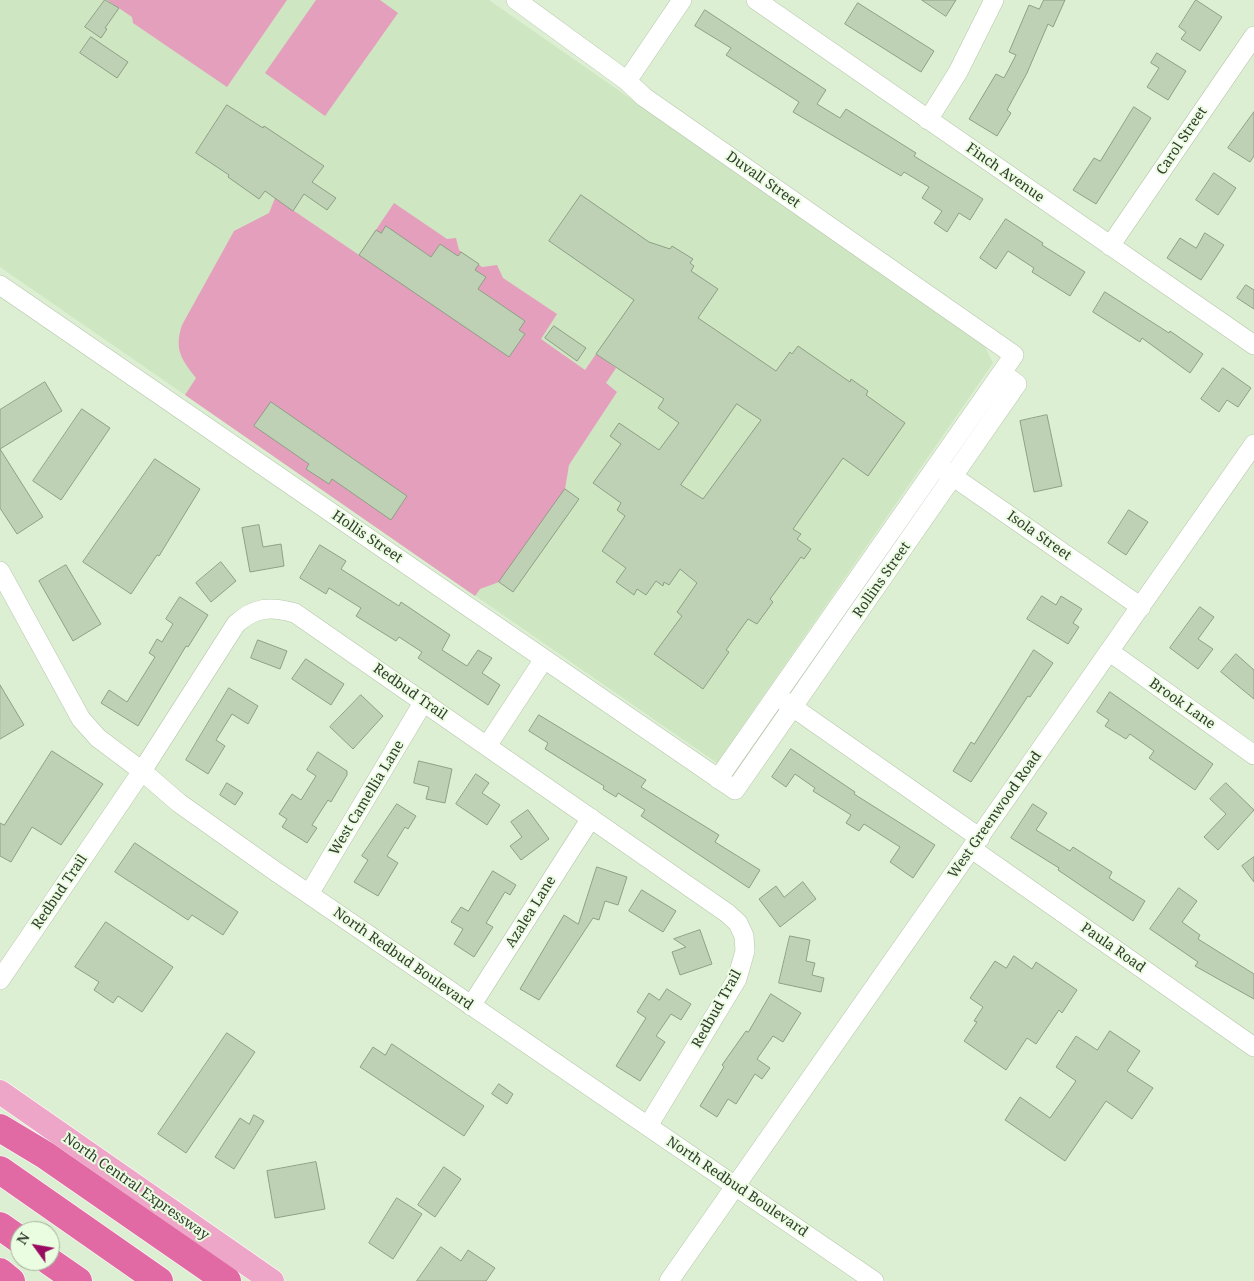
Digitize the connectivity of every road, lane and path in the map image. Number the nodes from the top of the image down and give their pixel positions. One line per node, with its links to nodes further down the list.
1 (516, 0): 6 (street, Duvall Street)
2 (682, 0): 6 (street)
3 (756, 0): 7 (street, Finch Avenue)
4 (994, 0): 7 (street)
5 (1254, 36): 8 (street, Carol Street)
6 (627, 81): 11 (street, Duvall Street)
7 (928, 120): 8 (street, Finch Avenue)
8 (1110, 246): 10 (street, Finch Avenue)
9 (0, 285): 19 (street, Hollis Street)
10 (1254, 345)
11 (1014, 355): 12 (street, Rollins Street)
12 (1002, 373): 14 (street, Rollins Street); 15 (street, Rollins Street)
13 (1254, 444): 17 (street, West Greenwood Road)
14 (938, 466): 15 (street, Isola Street); 20 (street, Rollins Street)
15 (954, 477): 17 (street, Isola Street); 22 (street, Rollins Street)
16 (0, 571): 25 (street, North Redbud Boulevard)
17 (1140, 607): 18 (street, West Greenwood Road)
18 (1110, 652): 24 (street, Brook Lane); 29 (street, West Greenwood Road)
19 (544, 659): 23 (street); 26 (street, Hollis Street)
20 (778, 696): 22 (street, Paula Road); 26 (street, Rollins Street)
21 (424, 701): 23 (street, Redbud Trail); 25 (street, Redbud Trail); 30 (street, West Camellia Lane)
22 (794, 708): 27 (street, Rollins Street); 29 (street, Paula Road)
23 (487, 746): 28 (street, Redbud Trail)
24 (1254, 755)
25 (142, 770): 30 (street, North Redbud Boulevard); 31 (street, Redbud Trail)
26 (718, 779): 27 (street, Hollis Street)
27 (735, 790)
28 (591, 818): 32 (street, Azalea Lane); 35 (street, Redbud Trail)
29 (976, 844): 33 (street, Paula Road); 38 (street, West Greenwood Road)
30 (309, 894): 32 (street, North Redbud Boulevard)
31 (0, 980)
32 (472, 1006): 35 (street, North Redbud Boulevard)
33 (1254, 1048)
34 (0, 1092): 45 (main road, North Central Expressway)
35 (648, 1126): 38 (street, North Redbud Boulevard)
36 (0, 1128): 44 (highway)
37 (0, 1170): 43 (highway)
38 (736, 1186): 46 (street, West Greenwood Road); 47 (street, North Redbud Boulevard)
39 (60, 1269): 42 (highway)
40 (0, 1272): 41 (highway)
41 (11, 1281)
42 (78, 1281)
43 (159, 1281)
44 (227, 1281)
45 (272, 1281)
46 (669, 1281)
47 (874, 1281)

